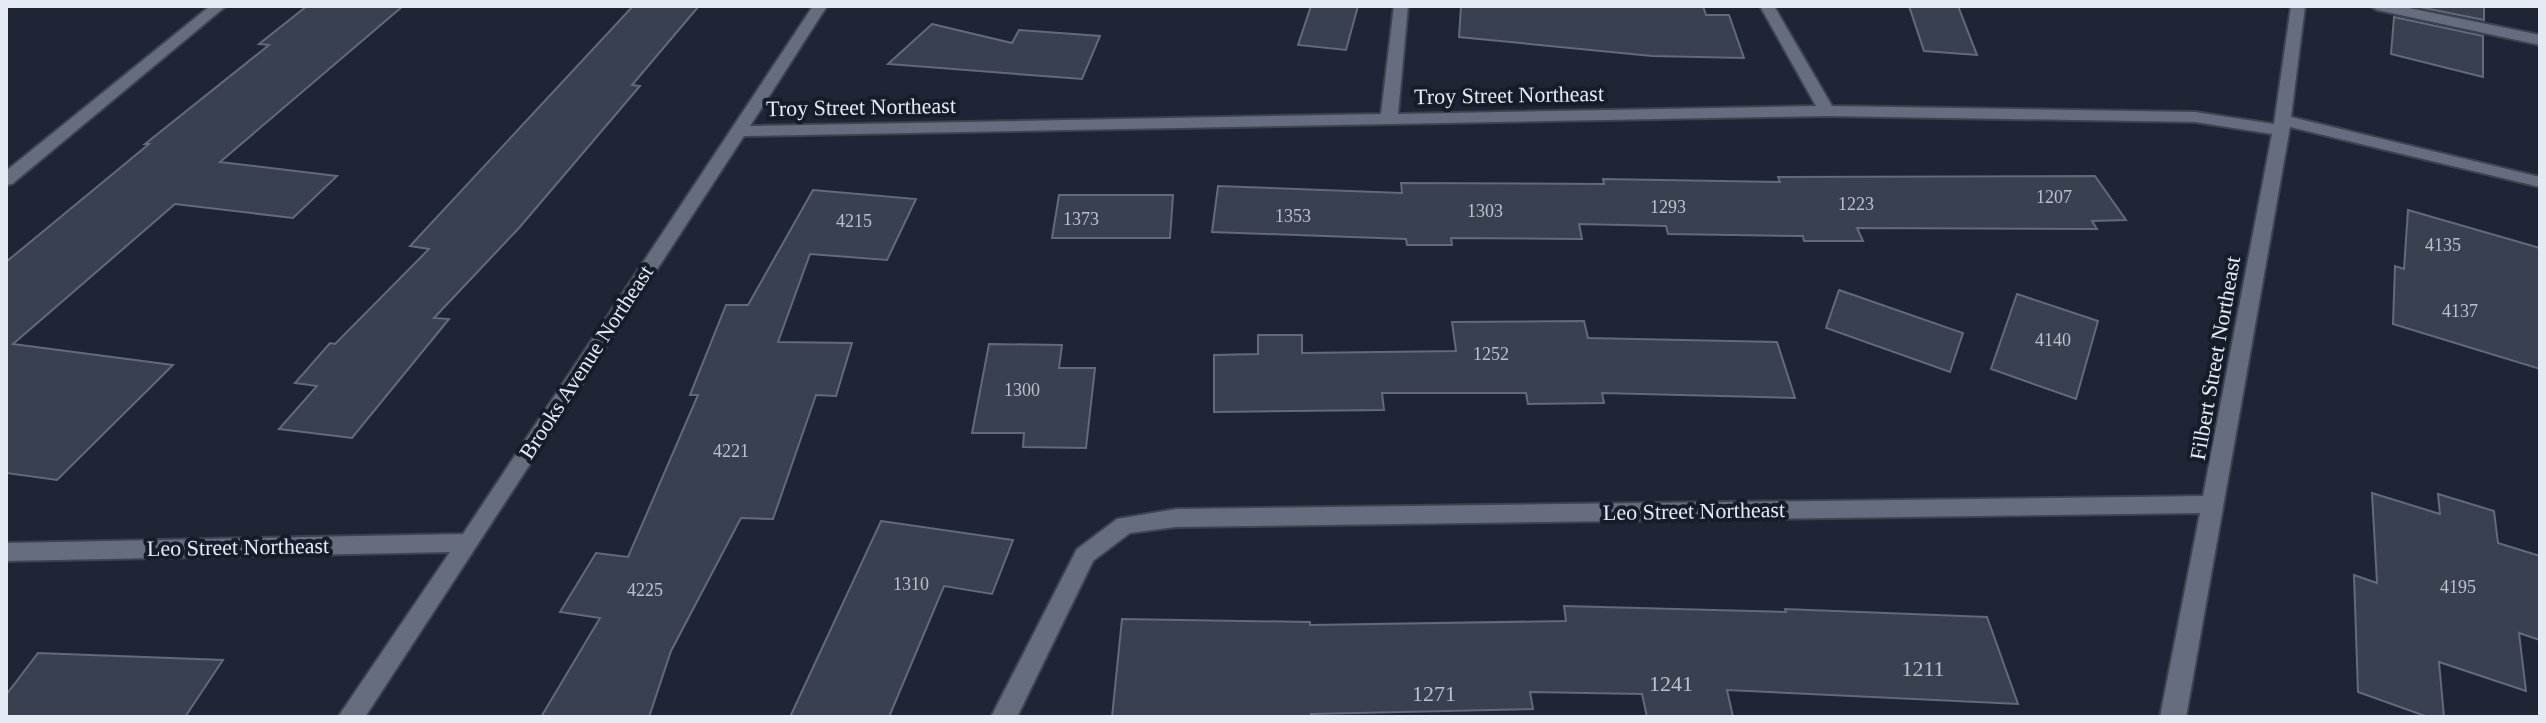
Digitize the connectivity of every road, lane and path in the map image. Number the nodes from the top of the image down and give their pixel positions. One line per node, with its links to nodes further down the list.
1 (219, 6): 12 (street)
2 (820, 6): 11 (street, Brooks Avenue Northeast)
3 (1401, 6): 9 (street)
4 (1767, 6): 8 (street)
5 (2298, 6): 10 (street, Filbert Street Northeast)
6 (2377, 6): 7 (street)
7 (2540, 40)
8 (1827, 111): 9 (street, Troy Street Northeast); 10 (street, Troy Street Northeast)
9 (1389, 119): 11 (street, Troy Street Northeast)
10 (2282, 125): 13 (street, Troy Street Northeast); 14 (street, Filbert Street Northeast)
11 (736, 131): 15 (street, Brooks Avenue Northeast)
12 (6, 180)
13 (2540, 182)
14 (2212, 504): 18 (street, Leo Street Northeast); 19 (street, Filbert Street Northeast)
15 (469, 543): 16 (street, Leo Street Northeast); 17 (street, Brooks Avenue Northeast)
16 (6, 552)
17 (351, 717)
18 (1004, 717)
19 (2173, 717)

